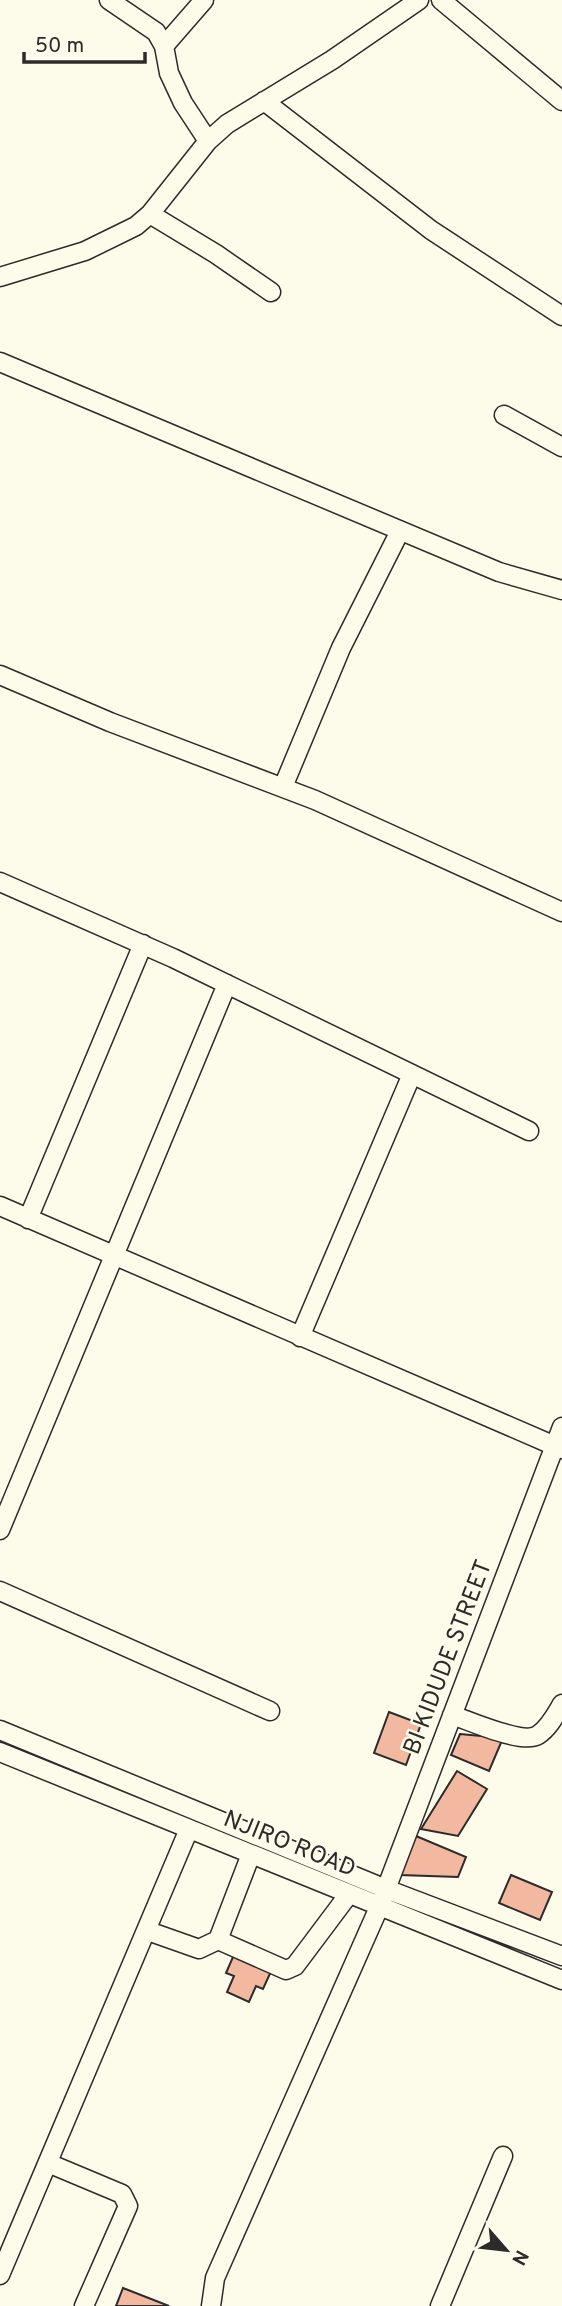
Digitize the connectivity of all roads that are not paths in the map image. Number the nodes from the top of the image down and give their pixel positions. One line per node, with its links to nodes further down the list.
1 (109, 0): 5 (street)
2 (204, 0): 5 (street)
3 (419, 0): 6 (street)
4 (441, 0): 7 (street)
5 (164, 46): 8 (street)
6 (264, 101): 8 (street); 12 (street)
7 (562, 102)
8 (208, 141): 9 (street)
9 (150, 214): 10 (street); 11 (street)
10 (0, 277)
11 (271, 292)
12 (562, 316)
13 (0, 362): 16 (street)
14 (504, 415): 15 (street)
15 (562, 447)
16 (400, 531): 17 (street); 19 (street)
17 (562, 590)
18 (0, 675): 19 (street)
19 (283, 787): 21 (street)
20 (0, 882): 22 (street)
21 (562, 912)
22 (143, 944): 23 (street); 27 (street)
23 (227, 984): 24 (street); 28 (street)
24 (412, 1074): 25 (street); 29 (street)
25 (529, 1131)
26 (0, 1206): 27 (street)
27 (28, 1219): 28 (street)
28 (115, 1258): 29 (street); 32 (street)
29 (300, 1337): 31 (street)
30 (562, 1427): 31 (street, BI KIDUDE STREET)
31 (558, 1447): 36 (street, BI KIDUDE STREET)
32 (0, 1530)
33 (0, 1591): 35 (street)
34 (562, 1704): 36 (street)
35 (270, 1711)
36 (452, 1715): 42 (street, BI KIDUDE STREET)
37 (0, 1730): 42 (street)
38 (0, 1752): 39 (street, NJIRO ROAD)
39 (189, 1829): 40 (street, NJIRO ROAD); 43 (street)
40 (251, 1854): 41 (street, NJIRO ROAD); 44 (street)
41 (349, 1894): 42 (street, NJIRO ROAD); 44 (street)
42 (383, 1897): 45 (street); 46 (street, NJIRO ROAD); 51 (street, BI KIDUDE STREET)
43 (148, 1931): 44 (street); 48 (street)
44 (218, 1940)
45 (562, 1956)
46 (562, 1980)
47 (503, 2156): 52 (street)
48 (48, 2163): 49 (street); 50 (street)
49 (0, 2276)
50 (84, 2306)
51 (211, 2306)
52 (440, 2306)

